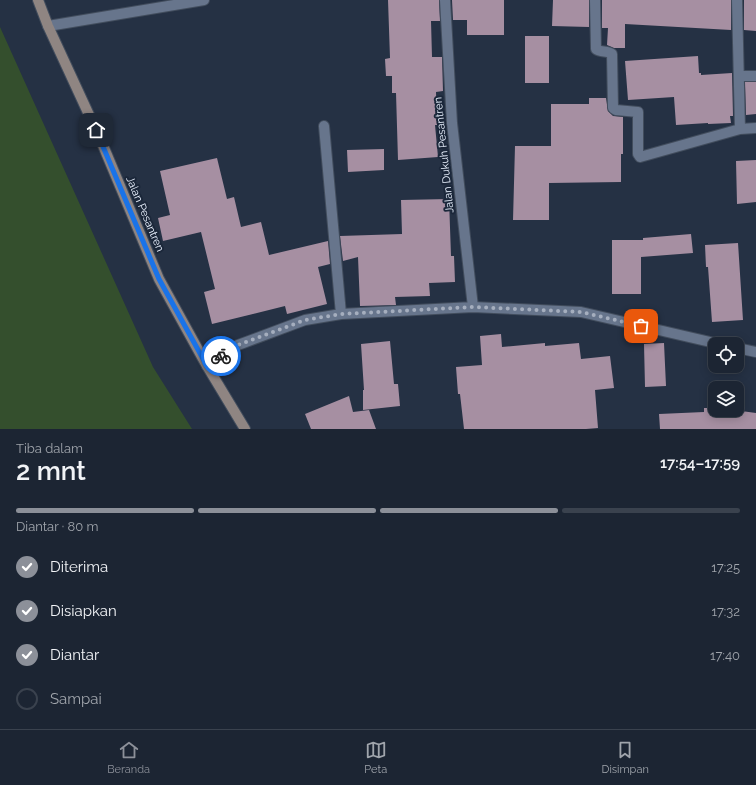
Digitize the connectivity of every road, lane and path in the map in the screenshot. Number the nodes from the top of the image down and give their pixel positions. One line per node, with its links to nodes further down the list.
1 (38, 0): 6 (main road, Jalan Pesantren)
2 (204, 0): 6 (street)
3 (445, 0): 12 (street, Jalan Dukuh Pesantren)
4 (595, 0): 11 (street)
5 (736, 0): 7 (street)
6 (48, 26): 17 (main road, Jalan Pesantren)
7 (739, 76): 8 (street); 11 (street)
8 (756, 76)
9 (324, 126): 13 (street)
10 (756, 128): 11 (street)
11 (740, 129)
12 (473, 307): 13 (street); 14 (street)
13 (341, 314): 17 (street)
14 (708, 341)
15 (744, 349): 16 (street)
16 (756, 352)
17 (207, 366): 18 (main road, Jalan Pesantren)
18 (245, 429)

